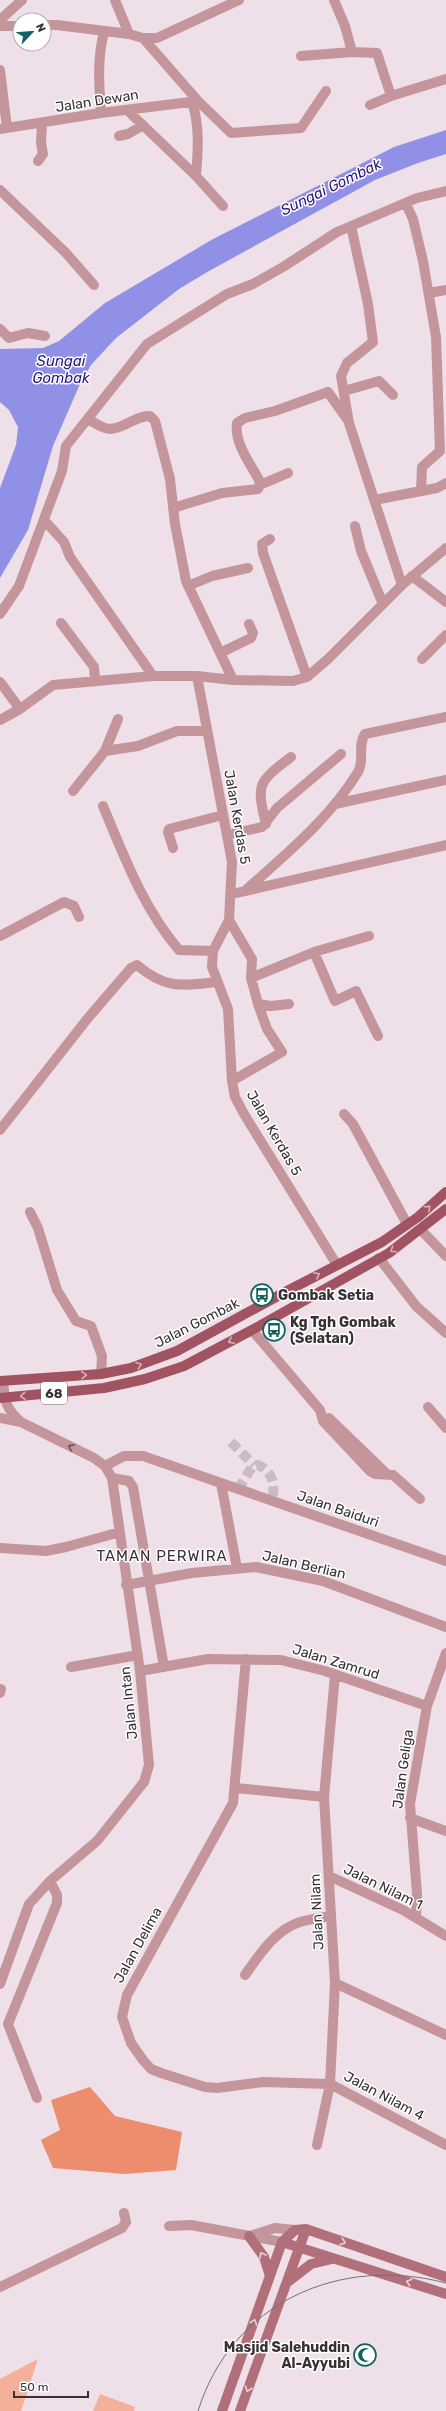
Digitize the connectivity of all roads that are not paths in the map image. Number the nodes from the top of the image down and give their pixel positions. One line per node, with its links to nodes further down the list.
1 (22, 0): 5 (street)
2 (115, 0): 10 (street)
3 (239, 0): 11 (street)
4 (334, 0): 12 (street)
5 (0, 20)
6 (52, 25): 9 (street)
7 (0, 26): 8 (street)
8 (12, 26)
9 (104, 32): 10 (street); 21 (street)
10 (129, 34): 11 (street)
11 (143, 38): 18 (street)
12 (352, 52): 13 (street); 17 (street)
13 (301, 56)
14 (0, 70): 24 (street)
15 (446, 79): 17 (street)
16 (326, 92): 18 (street)
17 (391, 96): 19 (street)
18 (195, 102): 20 (street, Jalan Dewan); 27 (street)
19 (370, 105)
20 (127, 110): 21 (street, Jalan Dewan); 23 (street)
21 (101, 113): 22 (street, Jalan Dewan)
22 (42, 123): 24 (street, Jalan Dewan); 26 (street)
23 (143, 125): 25 (street); 27 (street)
24 (4, 128)
25 (119, 136)
26 (38, 161)
27 (196, 176): 31 (street)
28 (0, 190): 33 (street)
29 (446, 191): 30 (street)
30 (406, 204): 32 (street); 35 (street)
31 (223, 206)
32 (351, 226): 38 (street); 40 (street)
33 (94, 285)
34 (446, 290): 35 (street)
35 (429, 293): 45 (street)
36 (0, 329): 37 (street)
37 (45, 336)
38 (344, 391): 39 (street); 41 (street)
39 (393, 395)
40 (88, 419): 47 (street); 48 (street)
41 (349, 423): 44 (street); 46 (street)
42 (288, 473): 44 (street)
43 (446, 484): 45 (street)
44 (260, 485): 47 (street)
45 (420, 491): 46 (street)
46 (374, 500): 54 (street)
47 (173, 508): 55 (street)
48 (44, 520): 58 (street); 64 (street)
49 (355, 526): 57 (street)
50 (270, 539): 66 (street)
51 (446, 548): 53 (street)
52 (248, 568): 55 (street)
53 (412, 576): 54 (street); 56 (street)
54 (402, 585): 57 (street)
55 (188, 586): 62 (street)
56 (446, 602)
57 (383, 604): 66 (street)
58 (0, 614)
59 (61, 623): 67 (street)
60 (249, 624): 62 (street)
61 (446, 635): 63 (street)
62 (220, 653): 68 (street)
63 (422, 659)
64 (153, 676): 65 (street); 67 (street)
65 (197, 676): 68 (street); 74 (street, Jalan Kerdas 5)
66 (307, 677): 68 (street)
67 (95, 680): 70 (street)
68 (233, 680)
69 (0, 682): 70 (street)
70 (20, 709): 73 (street)
71 (446, 717): 80 (street)
72 (118, 719): 75 (street)
73 (0, 720)
74 (207, 731): 75 (street); 82 (street, Jalan Kerdas 5)
75 (105, 751): 79 (street)
76 (341, 754): 83 (street)
77 (291, 758): 83 (street)
78 (446, 780): 80 (street)
79 (73, 791)
80 (335, 804): 87 (street)
81 (103, 806): 93 (street)
82 (224, 815): 84 (street, Jalan Kerdas 5); 86 (street)
83 (266, 824): 84 (street)
84 (227, 835): 88 (street, Jalan Kerdas 5)
85 (446, 845): 87 (street)
86 (173, 848)
87 (247, 890): 88 (street)
88 (232, 894): 90 (street, Jalan Kerdas 5)
89 (79, 917): 91 (street)
90 (229, 920): 93 (street, Jalan Kerdas 5); 95 (street)
91 (0, 936)
92 (369, 936): 94 (street)
93 (213, 951): 96 (street, Jalan Kerdas 5)
94 (314, 952): 95 (street); 99 (street)
95 (251, 978): 97 (street)
96 (216, 982): 100 (street, Jalan Kerdas 5); 102 (street)
97 (258, 1004): 98 (street); 100 (street)
98 (289, 1004)
99 (378, 1036)
100 (232, 1082): 110 (street, Jalan Kerdas 5)
101 (344, 1114): 106 (street)
102 (0, 1130)
103 (446, 1192): 106 (main road, Jalan Gombak / 68, one-way to 103)
104 (446, 1209): 107 (main road, 68)
105 (30, 1212): 113 (street)
106 (408, 1224): 110 (main road, Jalan Gombak / 68)
107 (421, 1230): 108 (street); 109 (main road, 68, one-way to 109)
108 (446, 1256)
109 (379, 1258): 111 (main road, 68); 112 (street)
110 (337, 1265): 113 (main road, Jalan Gombak / 68, one-way to 110)
111 (252, 1330): 115 (main road, 68, one-way to 115); 123 (street)
112 (446, 1333)
113 (101, 1374): 114 (main road, Jalan Gombak / 68, one-way to 113)
114 (2, 1381): 115 (street, Jalan Intan)
115 (2, 1398): 118 (street, Jalan Intan)
116 (428, 1407): 119 (street)
117 (0, 1418): 118 (street, Jalan Intan)
118 (21, 1422): 120 (street, Jalan Intan, one-way to 118)
119 (446, 1428)
120 (105, 1466): 121 (street, Jalan Intan); 122 (street, Jalan Baiduri)
121 (112, 1478): 124 (street, Jalan Intan); 128 (street)
122 (221, 1483): 126 (street, Jalan Baiduri); 127 (street)
123 (420, 1499)
124 (120, 1532): 125 (street); 129 (street, Jalan Intan)
125 (0, 1548)
126 (446, 1561)
127 (237, 1568): 128 (street, Jalan Berlian); 130 (street, Jalan Berlian)
128 (149, 1581): 129 (street, Jalan Berlian); 135 (street)
129 (126, 1585): 132 (street, Jalan Intan)
130 (446, 1627)
131 (446, 1653): 138 (street, Jalan Geliga)
132 (138, 1655): 134 (street); 136 (street, Jalan Intan)
133 (246, 1659): 135 (street, Jalan Zamrud); 137 (street, Jalan Zamrud); 139 (street, Jalan Delima)
134 (71, 1667)
135 (164, 1667): 136 (street, Jalan Zamrud)
136 (140, 1671): 144 (street, Jalan Intan)
137 (335, 1675): 138 (street, Jalan Zamrud); 140 (street, Jalan Nilam)
138 (426, 1706): 141 (street, Jalan Geliga)
139 (236, 1788): 140 (street); 153 (street, Jalan Delima)
140 (324, 1797): 143 (street, Jalan Nilam)
141 (410, 1818): 142 (street); 146 (street, Jalan Geliga)
142 (446, 1831)
143 (329, 1876): 145 (street, Jalan Nilam); 146 (street, Jalan Nilam 1)
144 (50, 1881): 150 (street, Jalan Intan); 151 (street)
145 (331, 1916): 148 (street); 149 (street, Jalan Nilam)
146 (416, 1917): 147 (street, Jalan Nilam 1)
147 (446, 1936)
148 (245, 1975)
149 (335, 1983): 152 (street); 153 (street, Jalan Nilam)
150 (0, 1984)
151 (4, 2022): 154 (street)
152 (446, 2035)
153 (330, 2084): 155 (street, Jalan Nilam); 156 (street, Jalan Nilam 4)
154 (37, 2098)
155 (317, 2145)
156 (446, 2145)
157 (124, 2213): 168 (street)
158 (169, 2226): 161 (street)
159 (295, 2230): 160 (main road); 161 (street); 162 (main road)
160 (306, 2230): 163 (main road); 166 (main road, one-way to 166)
161 (249, 2236): 162 (street); 165 (main road, one-way to 161)
162 (282, 2242): 163 (main road); 165 (main road)
163 (300, 2248): 164 (main road); 167 (main road)
164 (334, 2258): 167 (main road); 169 (main road, one-way to 164)
165 (270, 2276): 170 (main road, one-way to 165)
166 (446, 2277)
167 (288, 2281): 171 (main road, one-way to 171)
168 (0, 2287)
169 (446, 2294)
170 (222, 2411)
171 (240, 2411)

